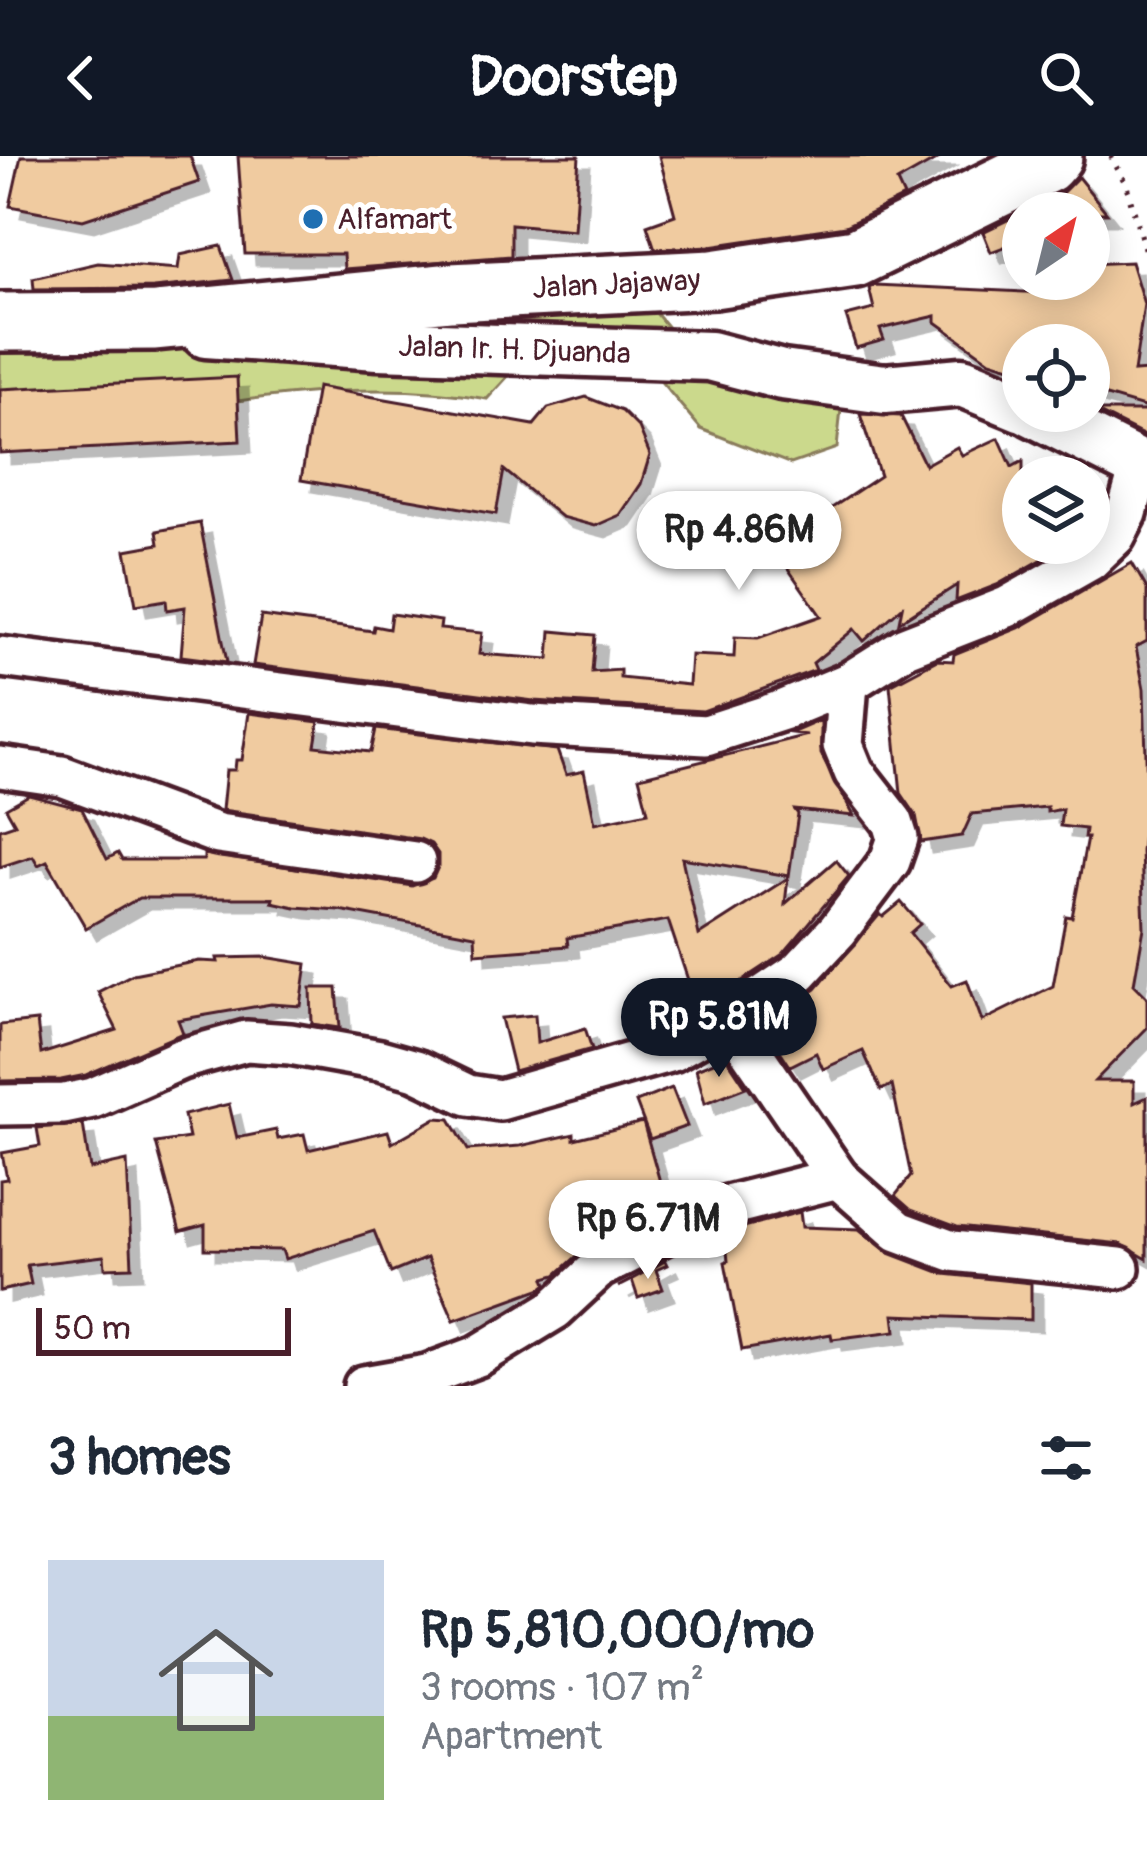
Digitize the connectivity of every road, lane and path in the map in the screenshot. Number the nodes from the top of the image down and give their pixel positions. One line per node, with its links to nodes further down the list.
1 (1052, 156): 5 (main road, Jalan Jajaway)
2 (1111, 156): 3 (path)
3 (1147, 257)
4 (0, 322): 5 (main road, Jalan Ir. H. Djuanda)
5 (155, 322): 6 (street, Jalan Ir. H. Djuanda)
6 (1002, 398)
7 (1073, 432): 8 (street)
8 (1143, 468): 10 (street)
9 (0, 657): 10 (street)
10 (848, 683): 13 (street)
11 (0, 767): 12 (street)
12 (415, 862)
13 (730, 1019): 14 (street); 15 (street)
14 (0, 1105)
15 (838, 1178): 16 (street); 17 (street)
16 (1119, 1268)
17 (364, 1386)

